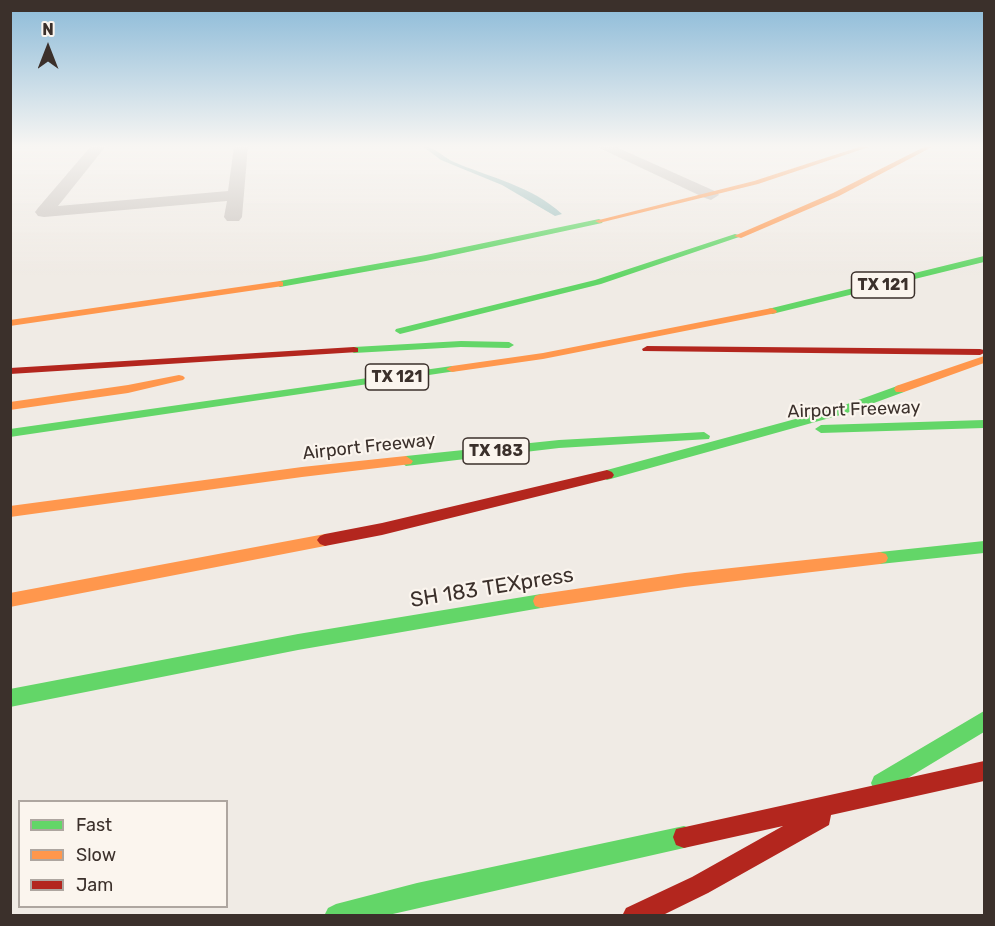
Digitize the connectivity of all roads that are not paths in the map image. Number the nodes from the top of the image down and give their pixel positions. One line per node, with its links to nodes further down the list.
1 (63, 189): 6 (lane)
2 (237, 189): 6 (lane)
3 (698, 189): 7 (lane)
4 (731, 189): 7 (main road)
5 (852, 189): 14 (main road)
6 (236, 195): 8 (lane)
7 (711, 195): 10 (main road)
8 (233, 217)
9 (984, 259): 16 (main road, TX 121)
10 (10, 323)
11 (984, 352): 13 (main road)
12 (984, 359): 19 (main road)
13 (10, 371)
14 (10, 406)
15 (984, 424): 17 (main road, Airport Freeway / TX 183)
16 (10, 433)
17 (10, 512)
18 (984, 548): 20 (main road, SH 183 TEXpress)
19 (10, 600)
20 (10, 698)
21 (984, 721): 24 (main road)
22 (984, 771): 23 (main road)
23 (336, 915)
24 (634, 915)

